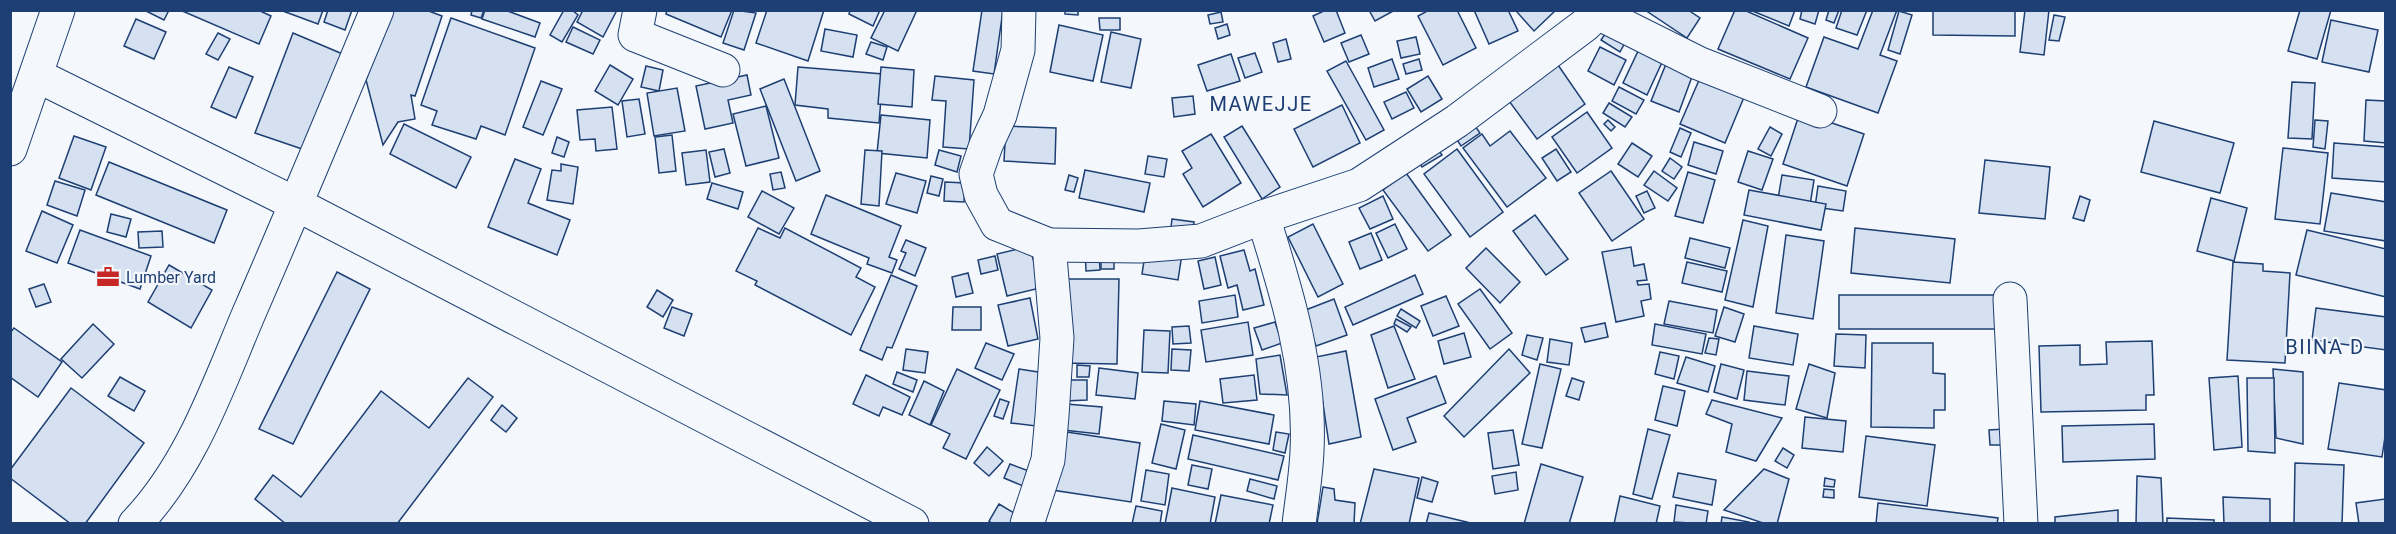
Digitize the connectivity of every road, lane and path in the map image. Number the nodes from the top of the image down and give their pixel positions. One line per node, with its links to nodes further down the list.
1 (58, 10): 7 (street)
2 (376, 10): 10 (street)
3 (640, 10): 6 (street)
4 (1019, 10): 12 (street)
5 (1600, 12): 8 (street); 11 (street)
6 (723, 70)
7 (36, 75): 9 (street); 10 (street)
8 (1820, 111)
9 (10, 149)
10 (296, 204): 14 (street); 15 (street)
11 (1263, 217): 12 (street); 17 (street)
12 (1049, 245): 16 (street)
13 (2010, 299): 18 (street)
14 (135, 524)
15 (912, 524)
16 (1027, 524)
17 (1299, 524)
18 (2021, 524)

